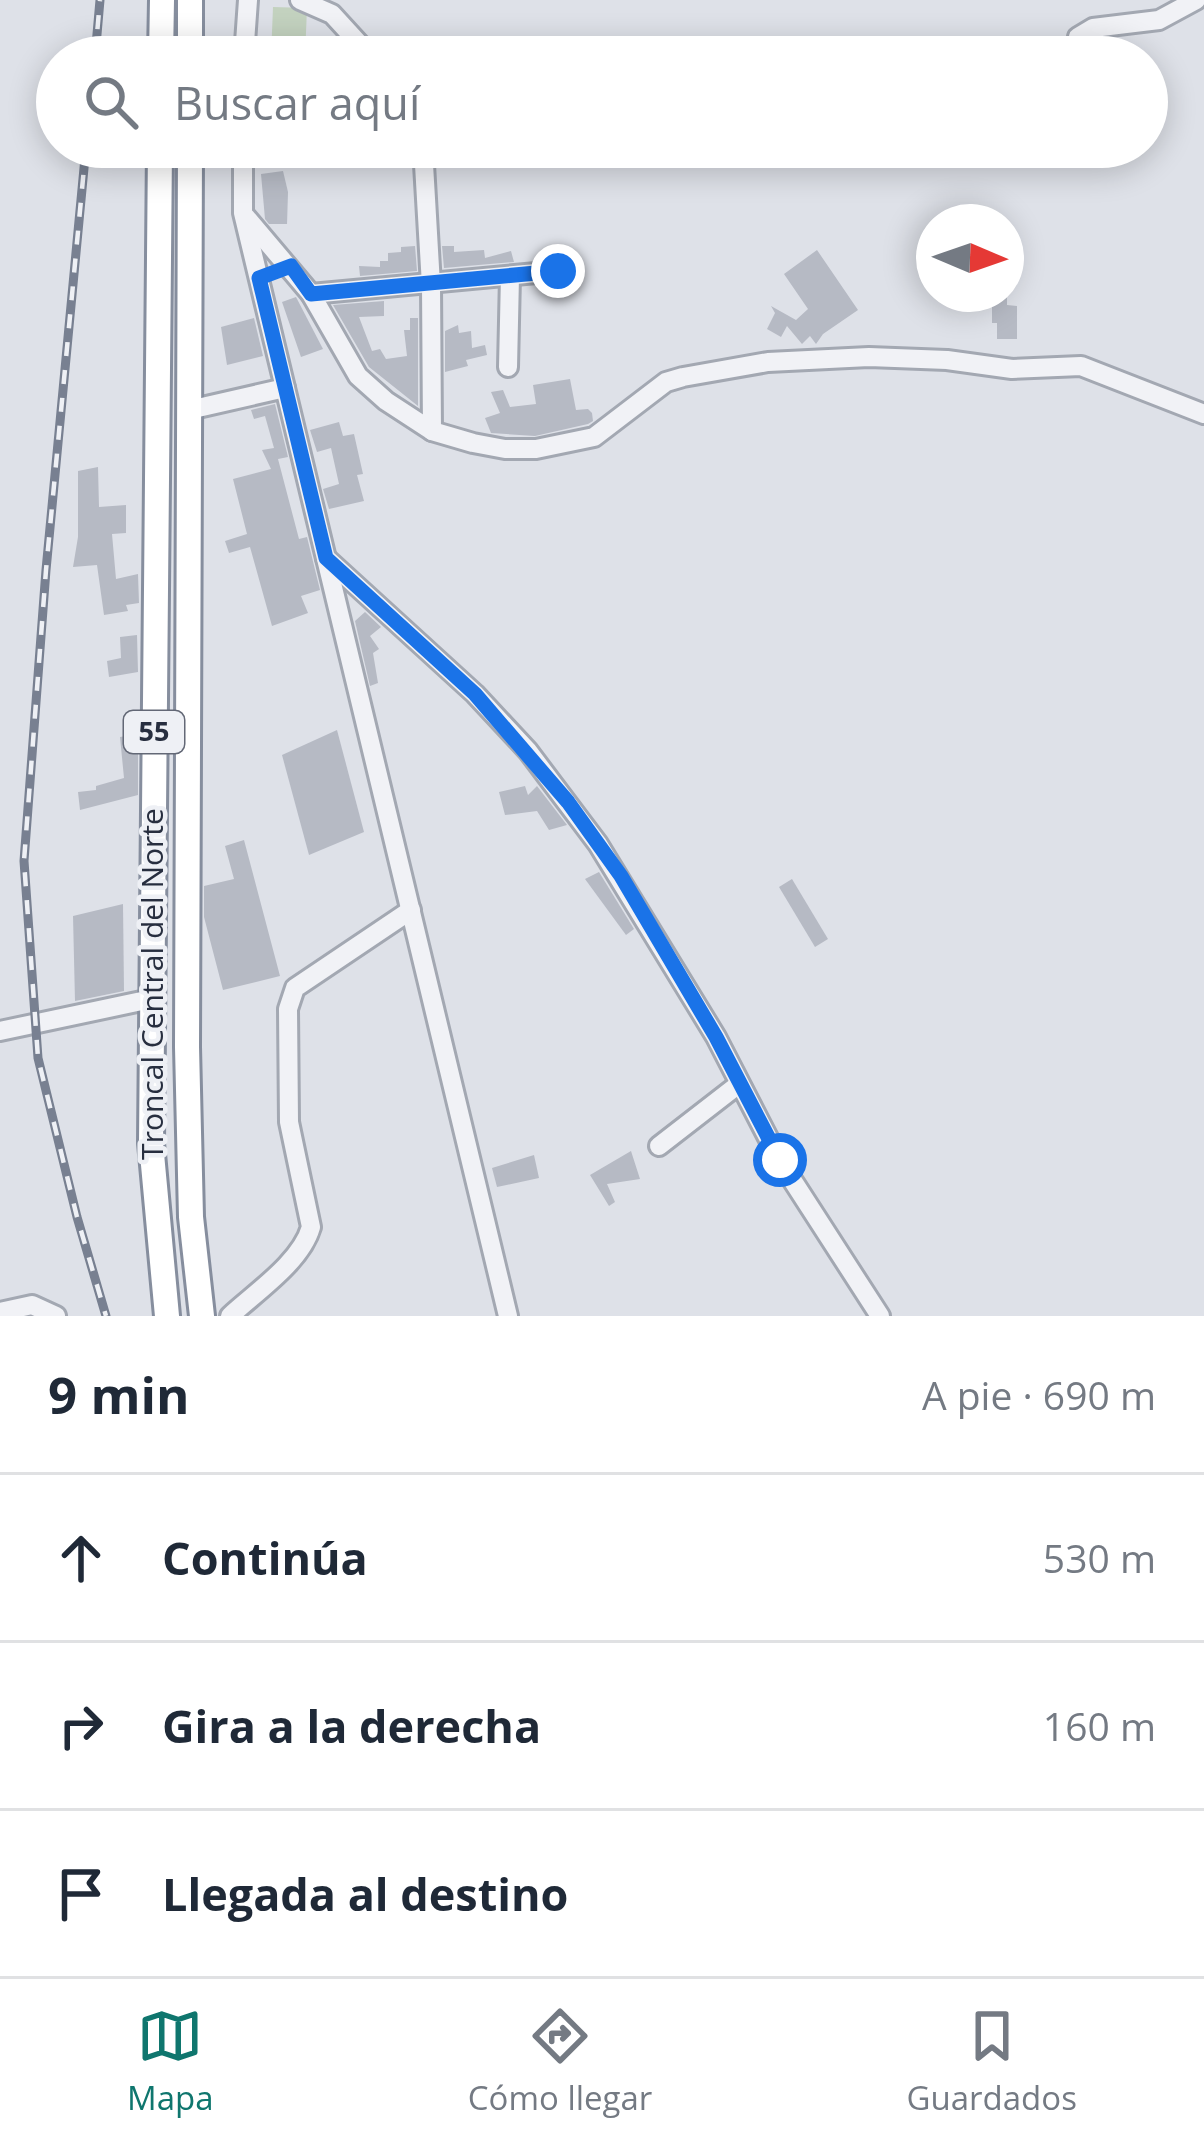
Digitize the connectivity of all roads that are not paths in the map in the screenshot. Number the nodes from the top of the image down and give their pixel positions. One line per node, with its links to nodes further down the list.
1 (162, 0): 6 (highway)
2 (190, 0): 7 (highway)
3 (248, 0): 8 (street)
4 (300, 0): 9 (street)
5 (1196, 0): 10 (street)
6 (161, 36)
7 (190, 36)
8 (245, 36)
9 (352, 36)
10 (1080, 36)
11 (160, 168): 29 (highway, Troncal Central del Norte / 55)
12 (190, 168): 24 (highway, Troncal Central del Norte / 55)
13 (243, 168): 15 (street)
14 (424, 168): 20 (street)
15 (243, 213): 16 (street); 19 (street)
16 (291, 266): 19 (street); 21 (street)
17 (558, 271): 18 (street)
18 (510, 276): 20 (street); 22 (street)
19 (259, 278): 23 (street)
20 (431, 285): 21 (street); 26 (street)
21 (311, 294): 26 (street)
22 (508, 367)
23 (285, 388): 24 (street); 27 (street)
24 (189, 410): 36 (highway, Troncal Central del Norte / 55)
25 (1204, 414): 26 (street)
26 (432, 431)
27 (326, 558): 28 (street); 31 (street)
28 (411, 910): 37 (street); 38 (street)
29 (151, 999): 30 (street); 35 (highway, Troncal Central del Norte / 55)
30 (0, 1031)
31 (739, 1084): 32 (street); 39 (street)
32 (659, 1146)
33 (0, 1312): 34 (street)
34 (56, 1316)
35 (167, 1316)
36 (202, 1316)
37 (230, 1316)
38 (508, 1316)
39 (880, 1316)

